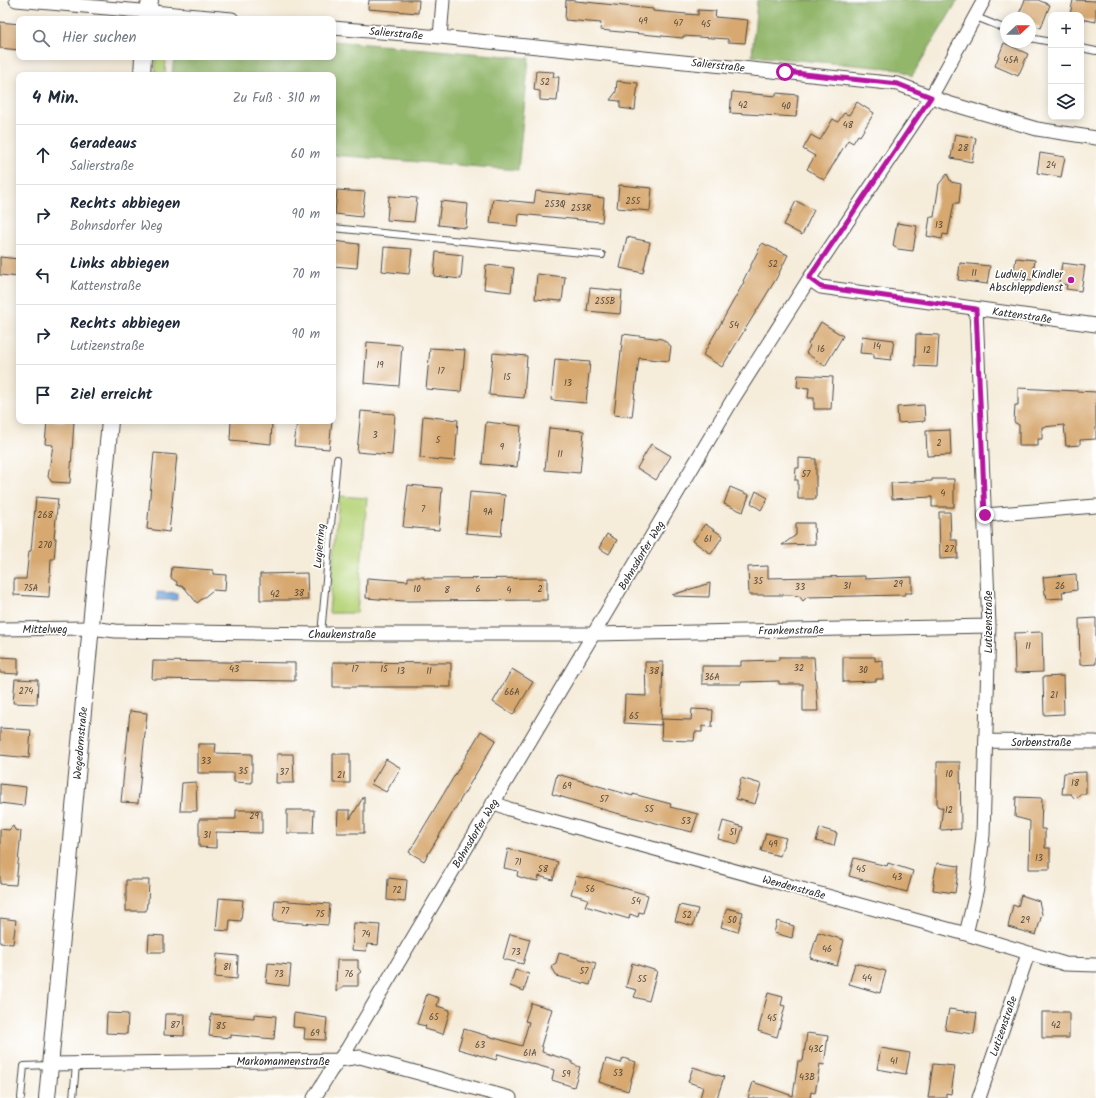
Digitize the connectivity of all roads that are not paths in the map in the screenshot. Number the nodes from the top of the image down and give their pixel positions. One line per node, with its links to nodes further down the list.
1 (16, 0): 4 (street)
2 (443, 0): 9 (street)
3 (984, 0): 6 (street, Bohnsdorfer Weg)
4 (148, 10): 5 (street)
5 (204, 16)
6 (976, 17): 7 (lane); 16 (street, Bohnsdorfer Weg)
7 (1000, 27)
8 (336, 28): 9 (street, Salierstraße)
9 (440, 36): 16 (street, Salierstraße)
10 (1036, 39): 11 (lane)
11 (1048, 41)
12 (1084, 49): 13 (lane)
13 (1096, 51)
14 (143, 60): 15 (street)
15 (142, 72)
16 (931, 97): 17 (street, Salierstraße); 20 (street, Bohnsdorfer Weg)
17 (1096, 138)
18 (336, 228): 19 (lane)
19 (602, 255)
20 (809, 278): 21 (street, Kattenstraße); 31 (street, Bohnsdorfer Weg)
21 (976, 309): 22 (street, Kattenstraße); 26 (street, Lutizenstraße)
22 (1096, 325)
23 (110, 424): 28 (street, Wegedornstraße)
24 (337, 459): 30 (lane, Lugierring)
25 (1096, 506): 26 (street)
26 (985, 515): 27 (street, Lutizenstraße)
27 (989, 626): 31 (street, Frankenstraße); 32 (street, Lutizenstraße)
28 (90, 628): 29 (street, Mittelweg); 30 (street, Chaukenstraße); 39 (street, Wegedornstraße)
29 (0, 629)
30 (321, 634): 31 (street, Chaukenstraße)
31 (594, 634): 34 (street, Bohnsdorfer Weg)
32 (986, 741): 33 (street, Sorbenstraße); 35 (street, Lutizenstraße)
33 (1096, 742)
34 (493, 802): 35 (street, Wendenstraße); 38 (street, Bohnsdorfer Weg)
35 (966, 934): 36 (street, Wendenstraße)
36 (1028, 954): 37 (street, Wendenstraße); 46 (street, Lutizenstraße)
37 (1096, 964)
38 (339, 1060): 40 (street, Markomannenstraße); 44 (street, Bohnsdorfer Weg); 45 (street, Markomannenstraße)
39 (51, 1064): 40 (street, Markomannenstraße); 41 (lane); 42 (street, Wegedornstraße)
40 (76, 1065): 43 (lane)
41 (22, 1098)
42 (47, 1098)
43 (73, 1098)
44 (314, 1098)
45 (510, 1098)
46 (979, 1098)

